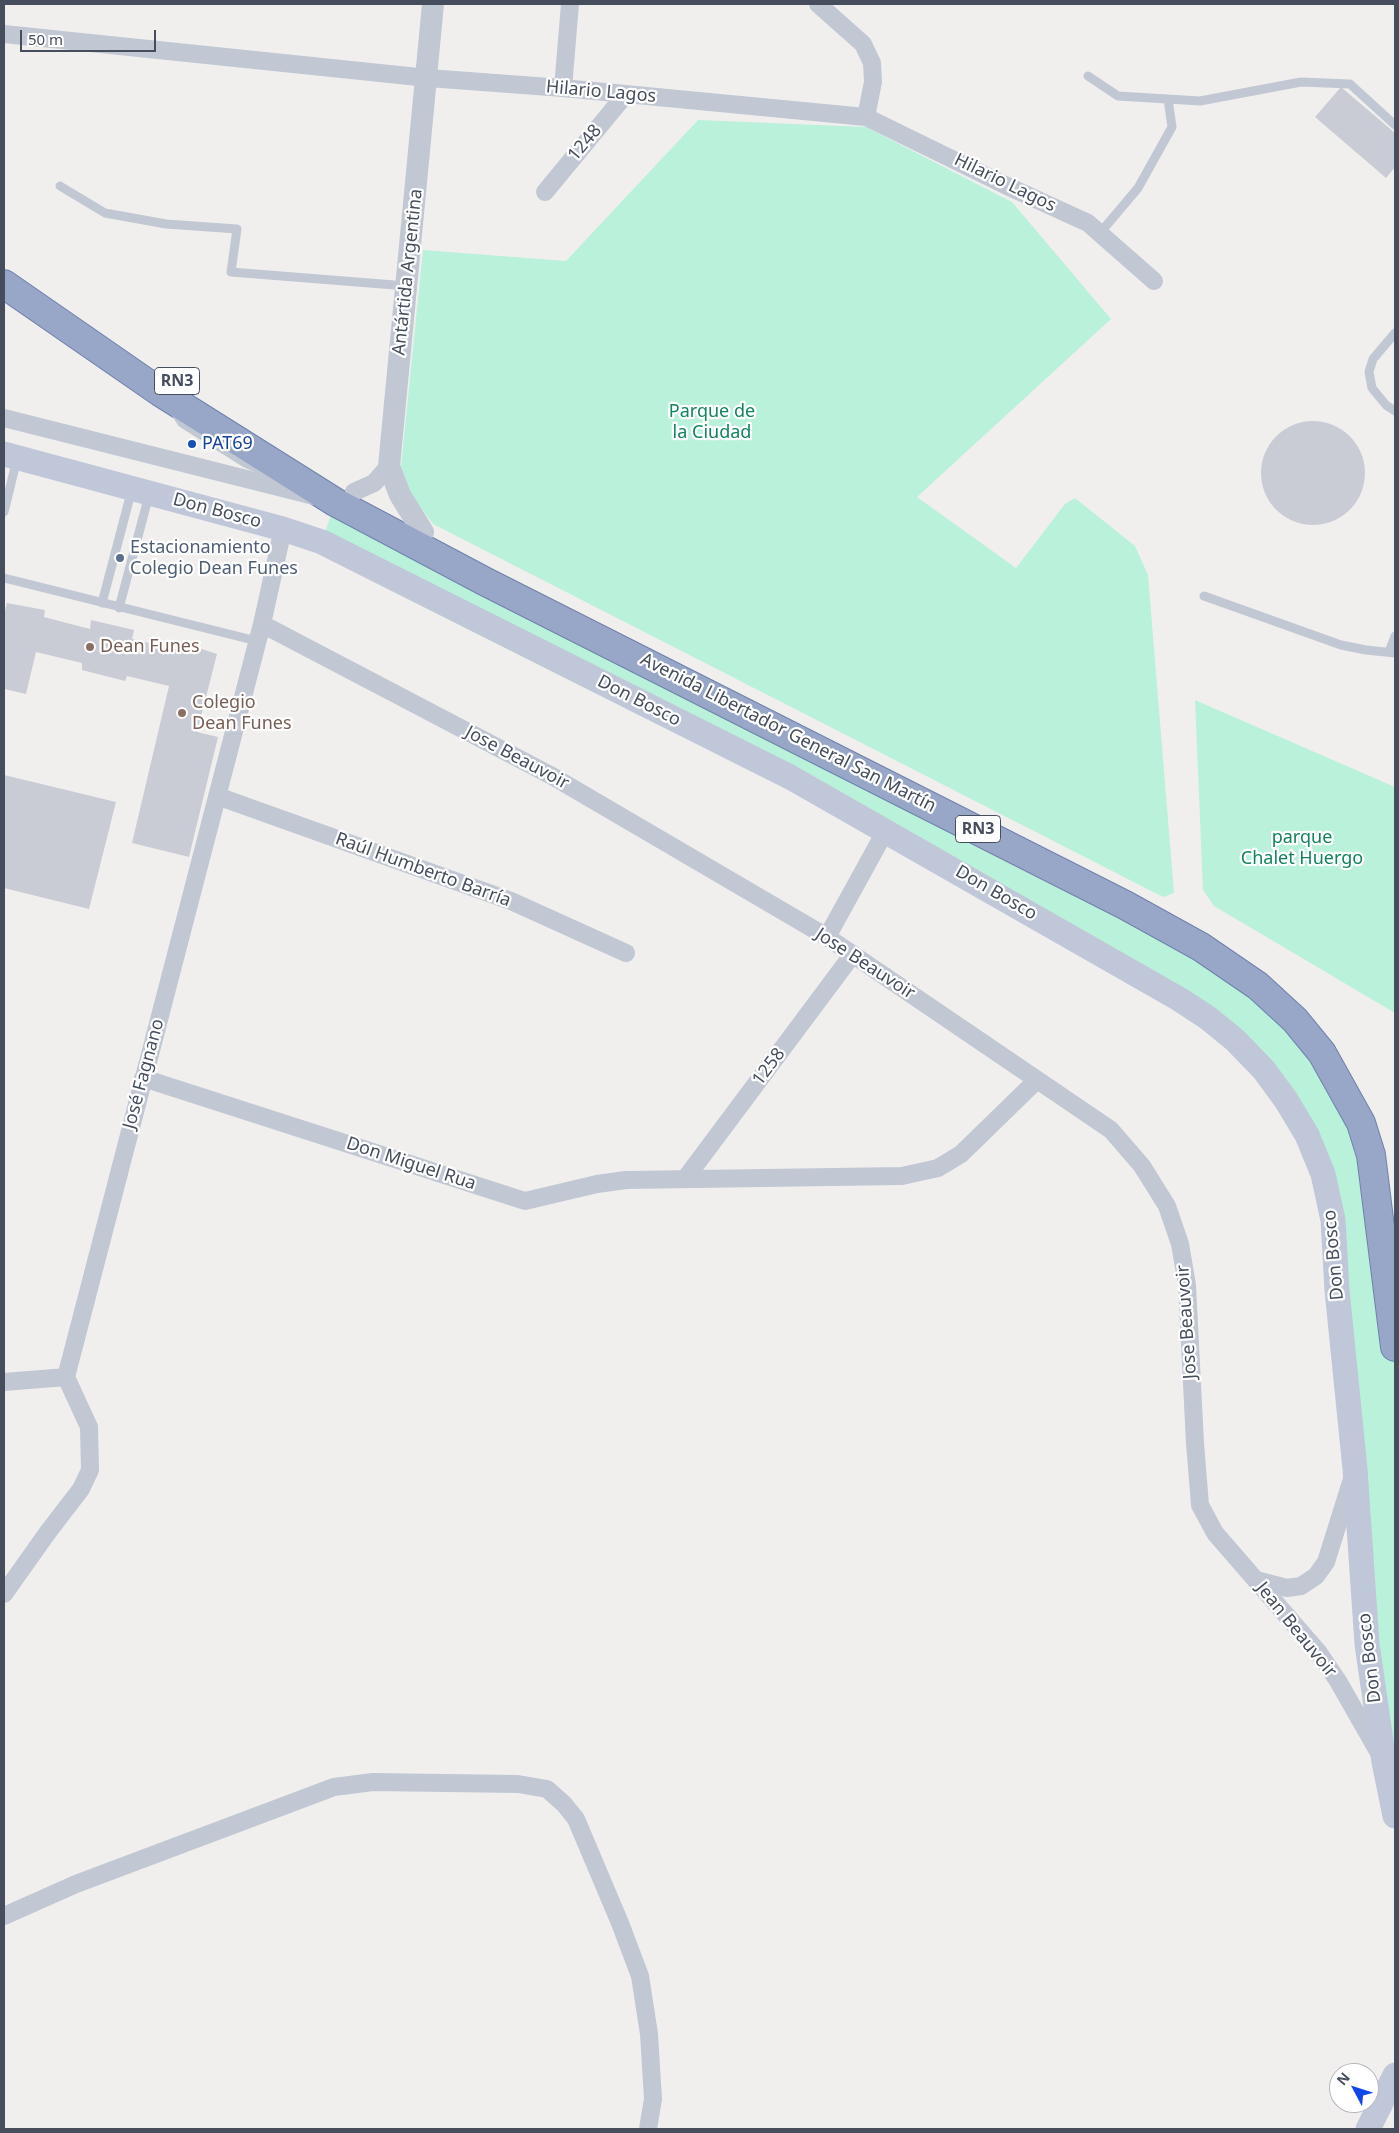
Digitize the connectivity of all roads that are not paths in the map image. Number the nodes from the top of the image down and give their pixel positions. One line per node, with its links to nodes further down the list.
1 (434, 4): 6 (street, Antártida Argentina)
2 (570, 4): 7 (street)
3 (818, 4): 10 (street)
4 (4, 34): 6 (street, Hilario Lagos)
5 (1088, 76): 9 (lane)
6 (428, 78): 7 (street, Hilario Lagos); 18 (street, Antártida Argentina)
7 (563, 88): 8 (street, Hilario Lagos)
8 (626, 94): 10 (street, Hilario Lagos); 13 (street, 1248)
9 (1168, 99): 11 (lane); 14 (lane)
10 (866, 117): 14 (street, Hilario Lagos)
11 (1395, 125)
12 (60, 186): 18 (lane)
13 (545, 192)
14 (1100, 233): 16 (street, Hilario Lagos)
15 (4, 264): 25 (highway, Avenida Libertador General San Martín / RN3)
16 (1154, 281)
17 (4, 284): 25 (highway, Avenida Libertador General San Martín / RN3)
18 (407, 286): 23 (street, Antártida Argentina)
19 (1395, 333): 20 (lane)
20 (1395, 411)
21 (4, 418): 25 (street)
22 (10, 456): 24 (main road, Don Bosco); 26 (lane)
23 (389, 466): 25 (street); 28 (street, Antártida Argentina)
24 (141, 491): 27 (main road, Don Bosco); 31 (lane); 32 (lane)
25 (344, 497): 28 (highway, Avenida Libertador General San Martín / RN3); 46 (highway, Avenida Libertador General San Martín / RN3)
26 (4, 512)
27 (284, 529): 33 (street, José Fagnano); 38 (main road, Don Bosco)
28 (423, 532): 45 (highway, Avenida Libertador General San Martín / RN3)
29 (4, 578): 31 (lane)
30 (1204, 596): 36 (lane)
31 (102, 603): 32 (lane)
32 (118, 608): 35 (lane)
33 (262, 624): 35 (street, José Fagnano); 39 (street, Jose Beauvoir)
34 (1395, 636): 36 (lane)
35 (257, 641): 37 (street, José Fagnano)
36 (1392, 653)
37 (217, 796): 40 (street, Raúl Humberto Barría); 42 (street, José Fagnano)
38 (886, 830): 39 (street); 49 (main road, Don Bosco)
39 (826, 937): 41 (street, Jose Beauvoir)
40 (626, 953)
41 (853, 954): 43 (street, Jose Beauvoir); 44 (street, 1258)
42 (143, 1078): 44 (street, Don Miguel Rua); 47 (street, José Fagnano)
43 (1037, 1080): 44 (street, Don Miguel Rua); 50 (street, Jose Beauvoir)
44 (685, 1180)
45 (1395, 1203)
46 (1395, 1348)
47 (66, 1377): 48 (street); 52 (street)
48 (4, 1382)
49 (1355, 1469): 51 (street); 53 (main road, Don Bosco)
50 (1200, 1505): 51 (street, Jean Beauvoir)
51 (1256, 1580): 53 (street, Jean Beauvoir)
52 (4, 1594)
53 (1384, 1762): 54 (main road, Don Bosco)
54 (1395, 1816)
55 (4, 1916): 57 (street)
56 (1395, 2075): 58 (main road)
57 (648, 2129)
58 (1368, 2129)

